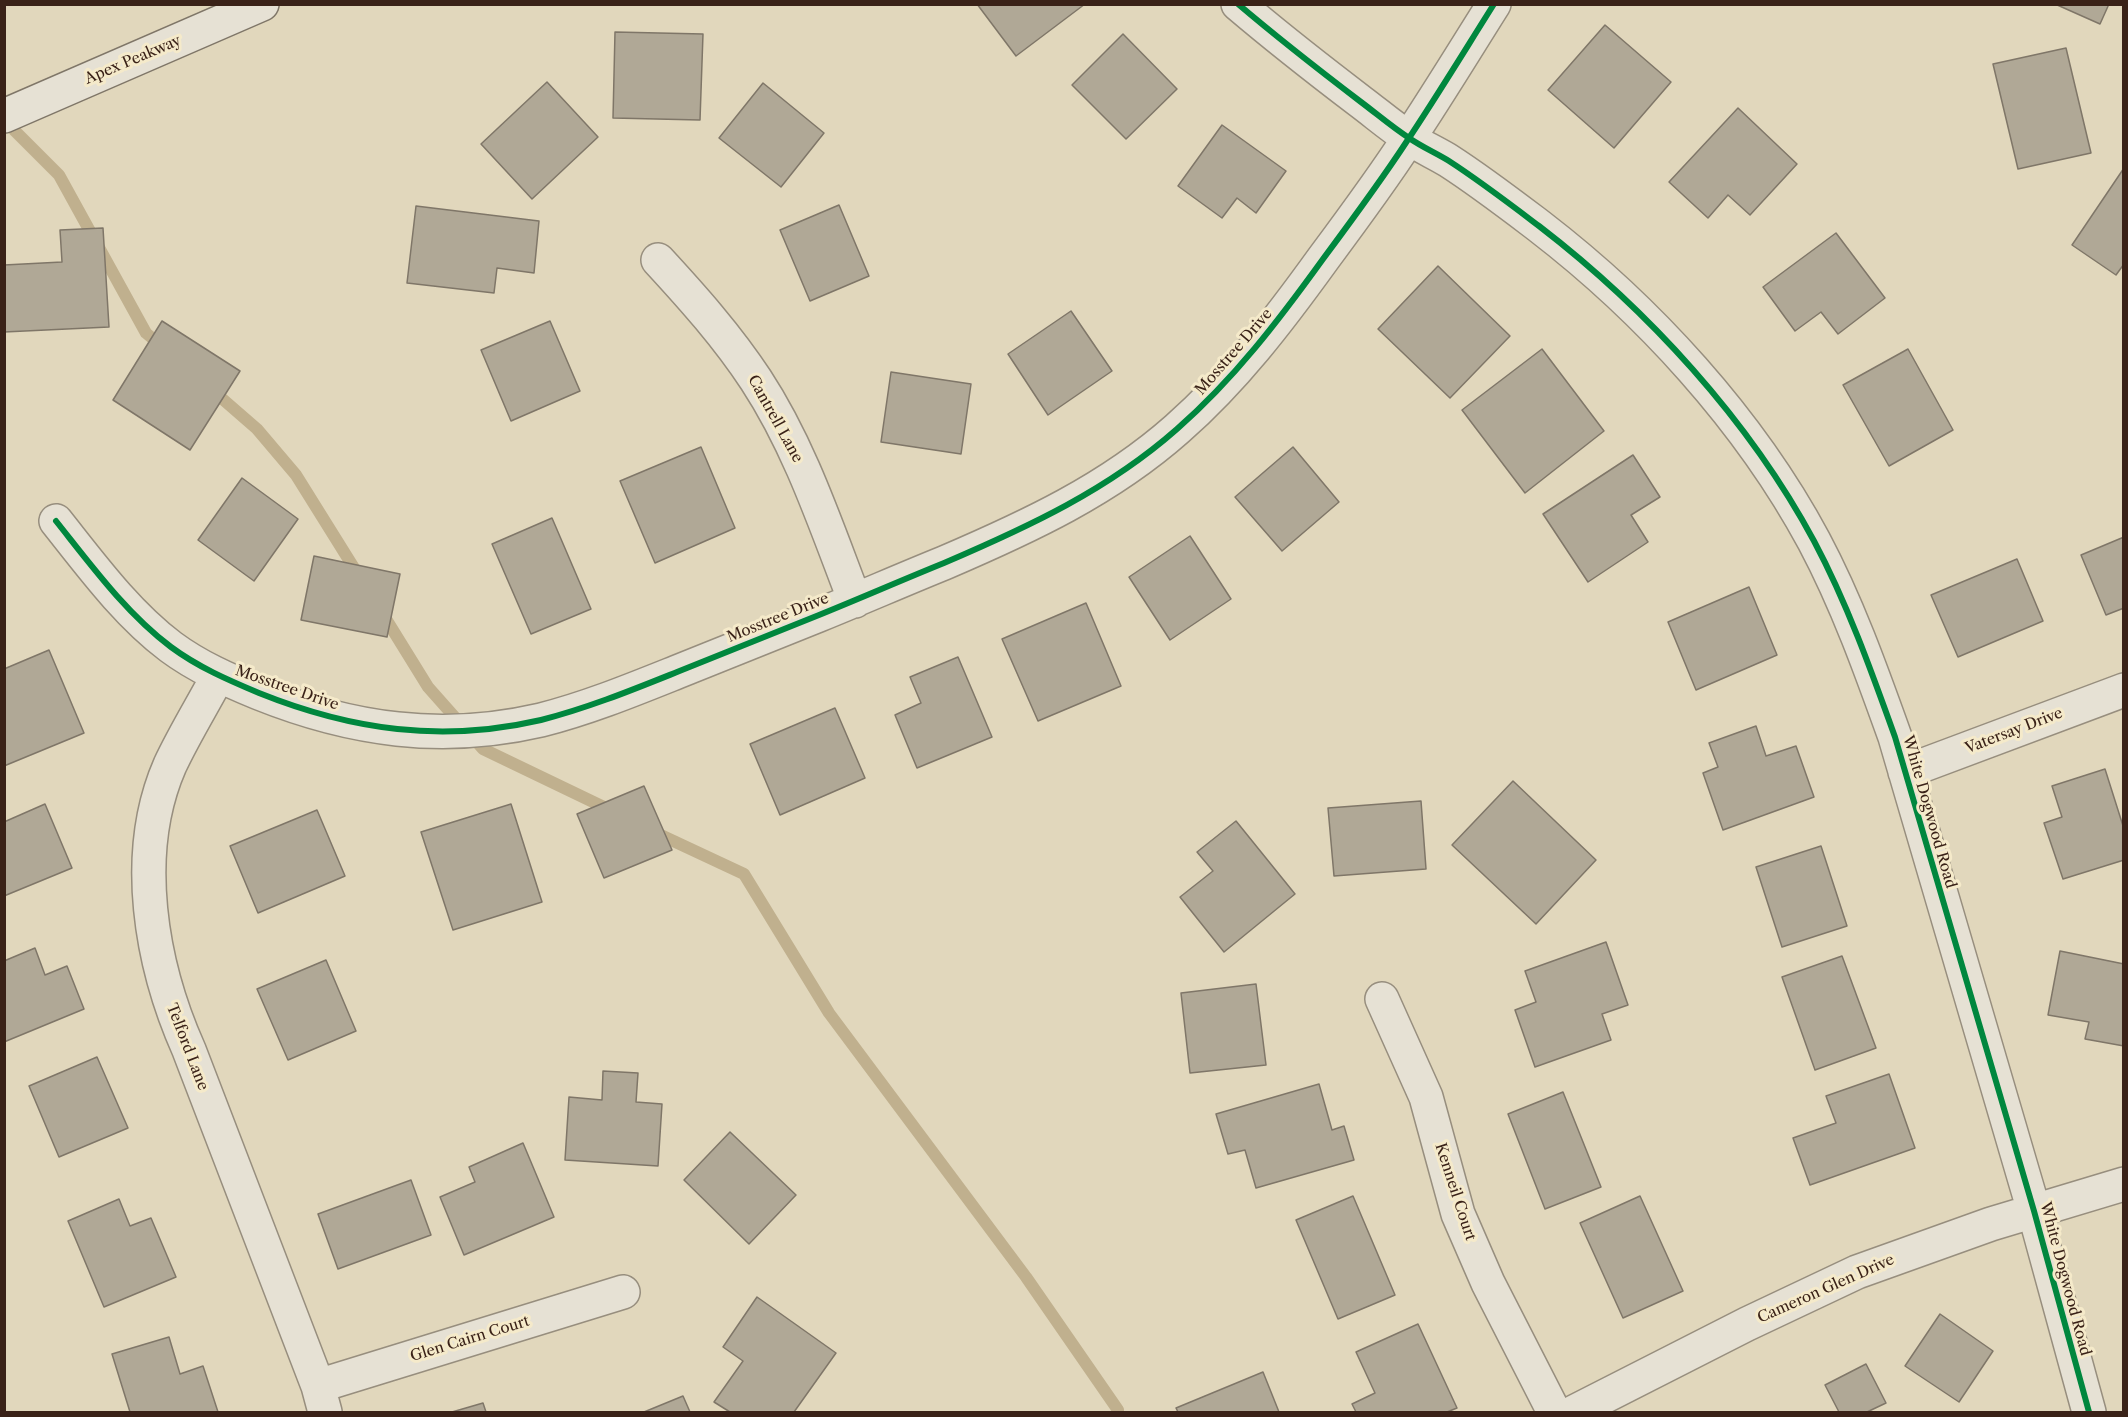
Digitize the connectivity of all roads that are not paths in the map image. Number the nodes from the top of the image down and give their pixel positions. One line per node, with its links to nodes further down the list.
1 (262, 4): 4 (street, Apex Peakway)
2 (1238, 4): 5 (street, White Dogwood Road)
3 (1494, 4): 5 (street, Mosstree Drive)
4 (4, 116)
5 (1409, 138): 8 (street, Mosstree Drive); 11 (street, White Dogwood Road)
6 (657, 260): 8 (street, Cantrell Lane)
7 (56, 521): 9 (street, Mosstree Drive)
8 (855, 600): 9 (street, Mosstree Drive)
9 (218, 676): 16 (street, Telford Lane)
10 (2124, 690): 11 (street, Vatersay Drive)
11 (1905, 772): 14 (street, White Dogwood Road)
12 (1382, 999): 17 (street, Kenneil Court)
13 (2124, 1184): 14 (street, Cameron Glen Drive)
14 (2034, 1210): 18 (street, Cameron Glen Drive); 19 (street, White Dogwood Road)
15 (623, 1292): 16 (street, Glen Cairn Court)
16 (321, 1400)
17 (1554, 1413)
18 (1574, 1413)
19 (2090, 1413)

